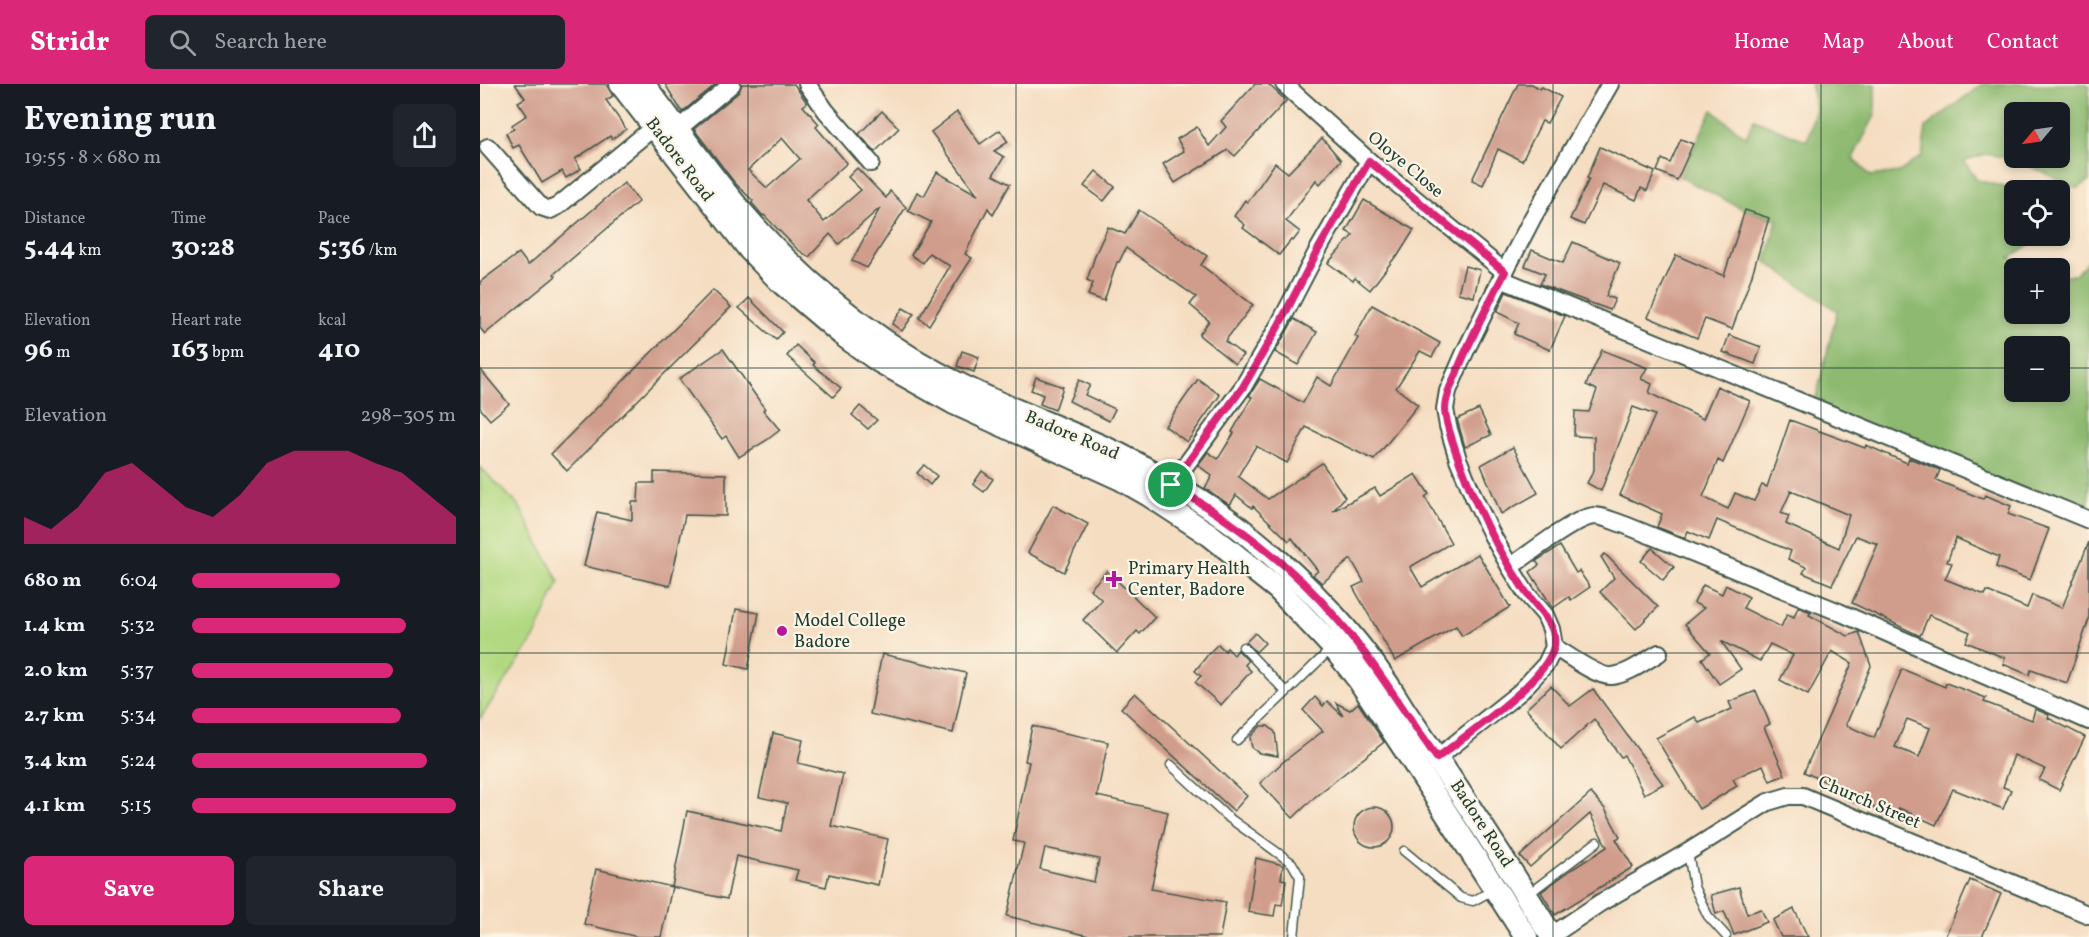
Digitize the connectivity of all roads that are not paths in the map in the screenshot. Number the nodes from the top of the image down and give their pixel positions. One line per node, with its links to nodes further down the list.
1 (621, 84): 7 (main road, Badore Road)
2 (643, 84): 8 (main road, Badore Road)
3 (732, 84): 8 (street)
4 (807, 84): 11 (street)
5 (1284, 84): 10 (street, Oloye Close)
6 (1610, 84): 12 (street)
7 (654, 127): 9 (street); 19 (main road, Badore Road)
8 (678, 129): 13 (main road, Badore Road)
9 (488, 147)
10 (1369, 161): 12 (street, Oloye Close); 13 (street)
11 (871, 163)
12 (1503, 275): 14 (street, Oloye Close); 15 (street)
13 (1171, 485): 19 (main road, Badore Road)
14 (2089, 520)
15 (1510, 567): 17 (street); 21 (street)
16 (1243, 647): 20 (lane)
17 (1554, 647): 18 (street); 23 (street)
18 (1659, 652)
19 (1347, 653): 20 (lane); 23 (main road, Badore Road); 28 (main road, Badore Road)
20 (1286, 692): 22 (lane)
21 (2089, 721)
22 (1237, 740)
23 (1437, 758): 29 (main road, Badore Road)
24 (1171, 765): 32 (lane)
25 (1597, 842): 29 (lane)
26 (1404, 851): 28 (lane)
27 (1688, 852): 30 (street, Church Street); 31 (lane); 34 (street, Church Street)
28 (1496, 888): 33 (main road, Badore Road)
29 (1526, 896): 34 (main road, Badore Road)
30 (2089, 915)
31 (1726, 936)
32 (1294, 937)
33 (1526, 937)
34 (1551, 937)

